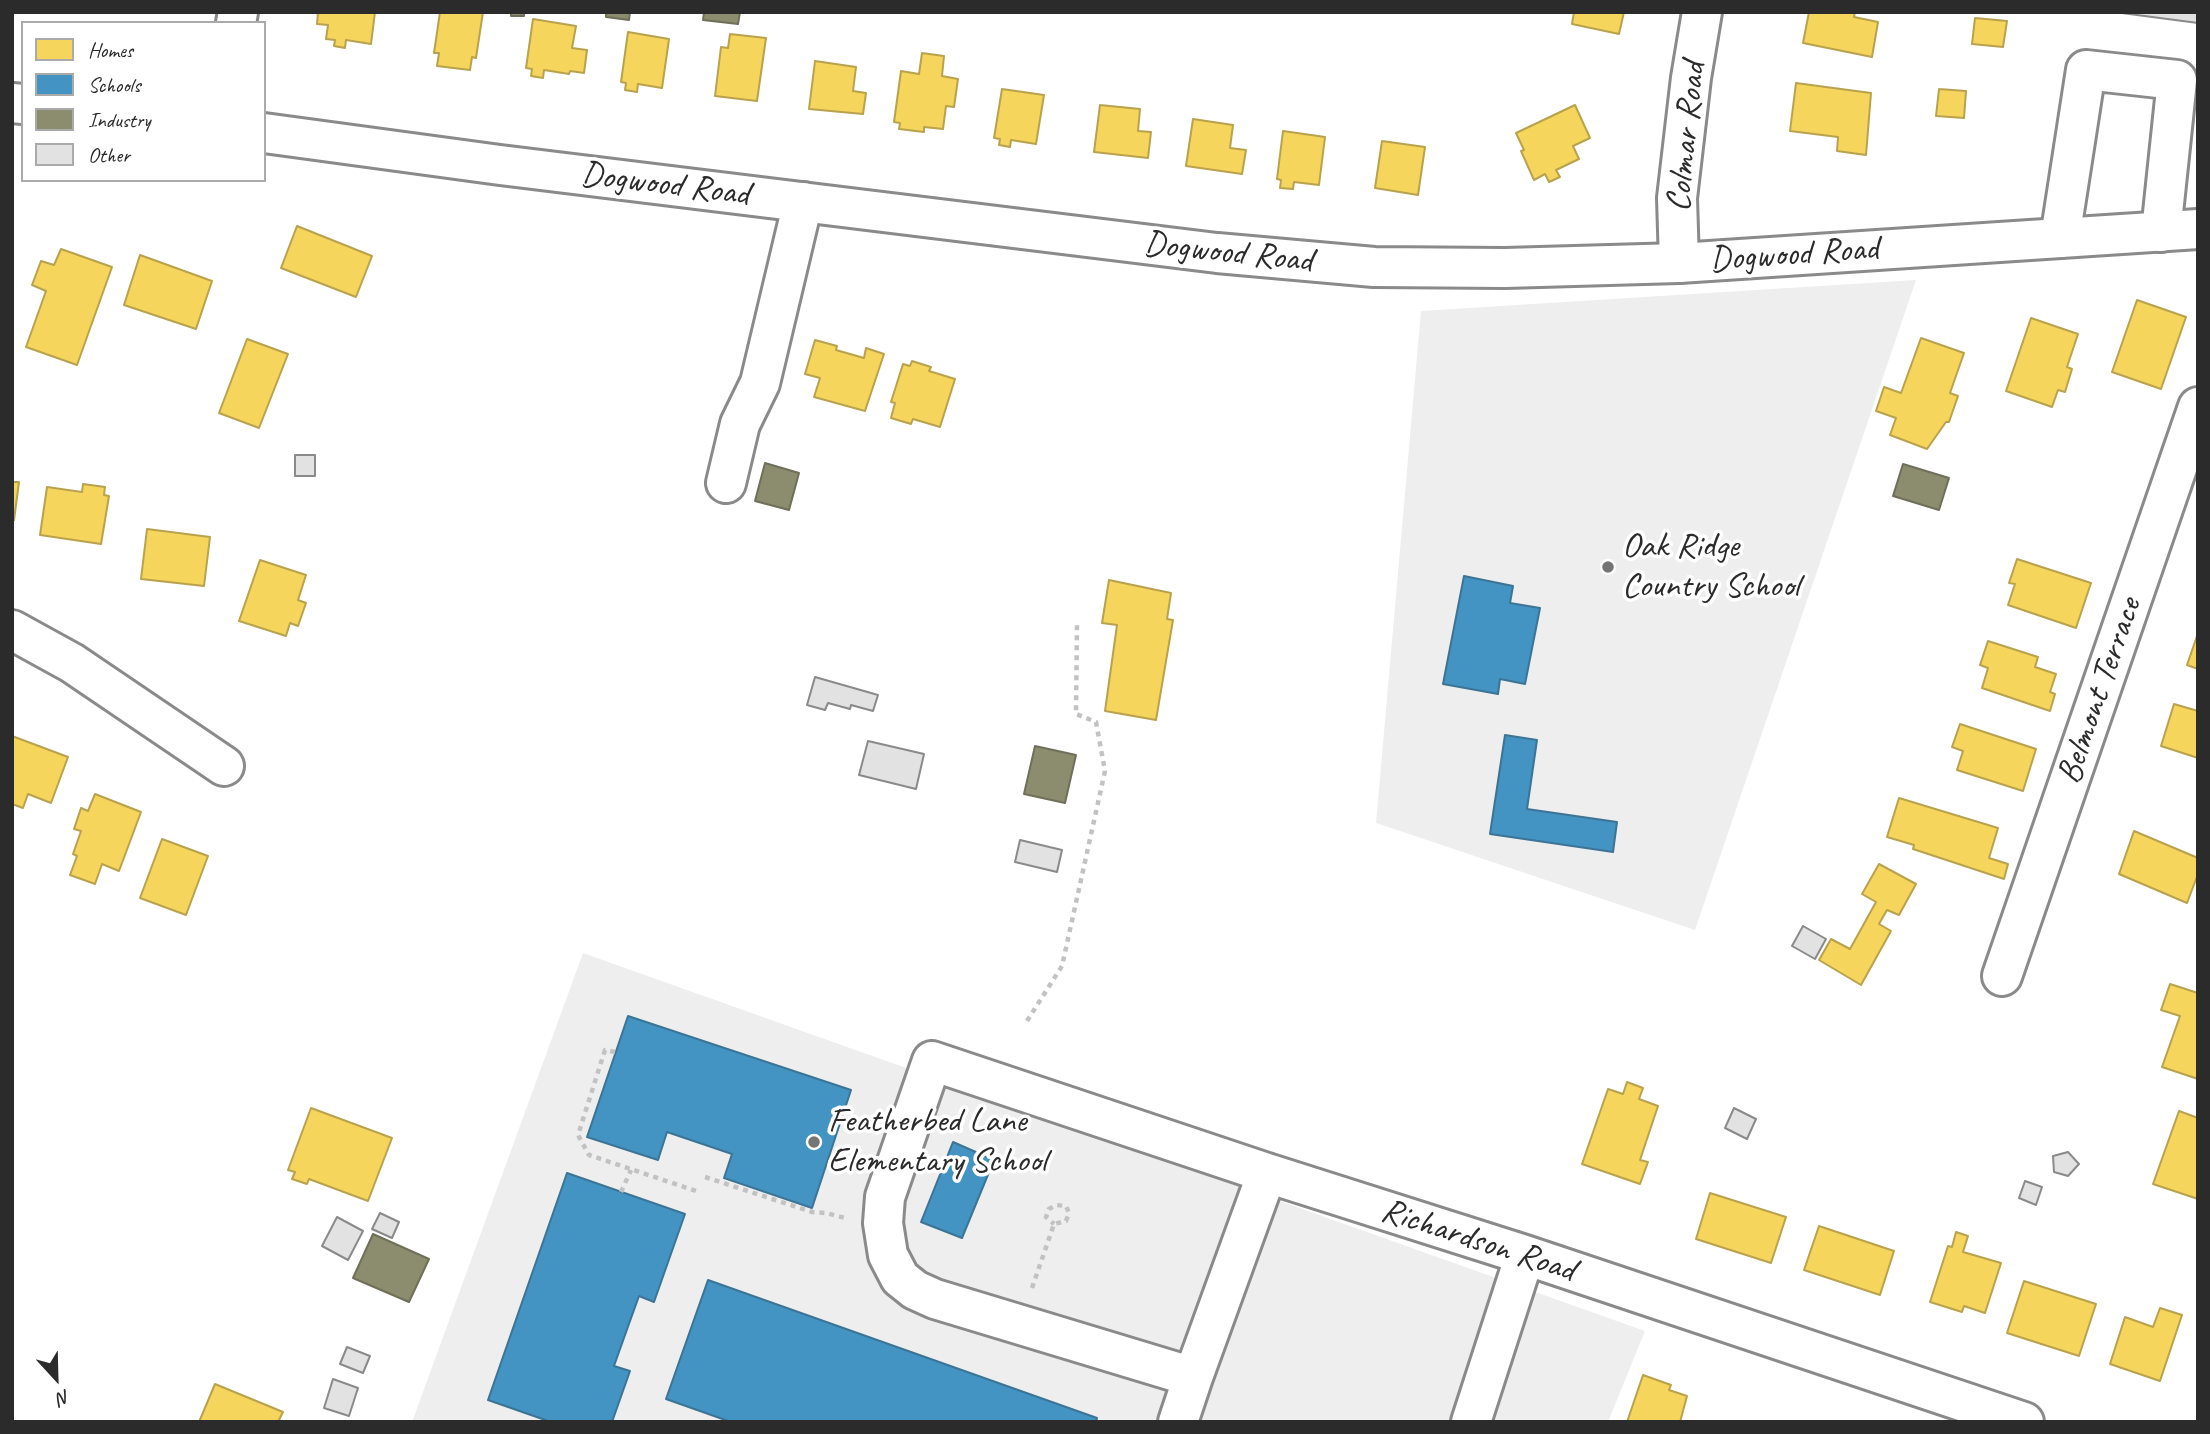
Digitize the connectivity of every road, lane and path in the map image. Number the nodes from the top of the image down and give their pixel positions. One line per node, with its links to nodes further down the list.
1 (1702, 12): 7 (street, Colmar Road)
2 (266, 133): 3 (street, Dogwood Road)
3 (803, 202): 7 (street, Dogwood Road); 9 (street)
4 (2198, 229): 5 (street, Dogwood Road)
5 (2161, 232): 6 (street, Dogwood Road); 6 (street)
6 (2060, 238): 7 (street, Dogwood Road)
7 (1679, 262)
8 (2198, 407): 10 (street, Belmont Terrace)
9 (726, 483)
10 (2184, 491): 14 (street, Belmont Terrace)
11 (1077, 623): 15 (path)
12 (12, 630): 13 (street)
13 (223, 766)
14 (2001, 976)
15 (1027, 1021)
16 (615, 1052): 17 (path)
17 (631, 1170): 20 (path); 21 (path)
18 (1267, 1173): 24 (street, Richardson Road); 26 (street); 26 (street, Richardson Road)
19 (705, 1177): 22 (path)
20 (621, 1192)
21 (699, 1192)
22 (854, 1221)
23 (1055, 1224): 23 (path); 25 (path)
24 (1525, 1255): 28 (street); 29 (street, Richardson Road)
25 (1032, 1289)
26 (1193, 1377): 27 (street)
27 (1178, 1422)
28 (1471, 1422)
29 (2024, 1422)

